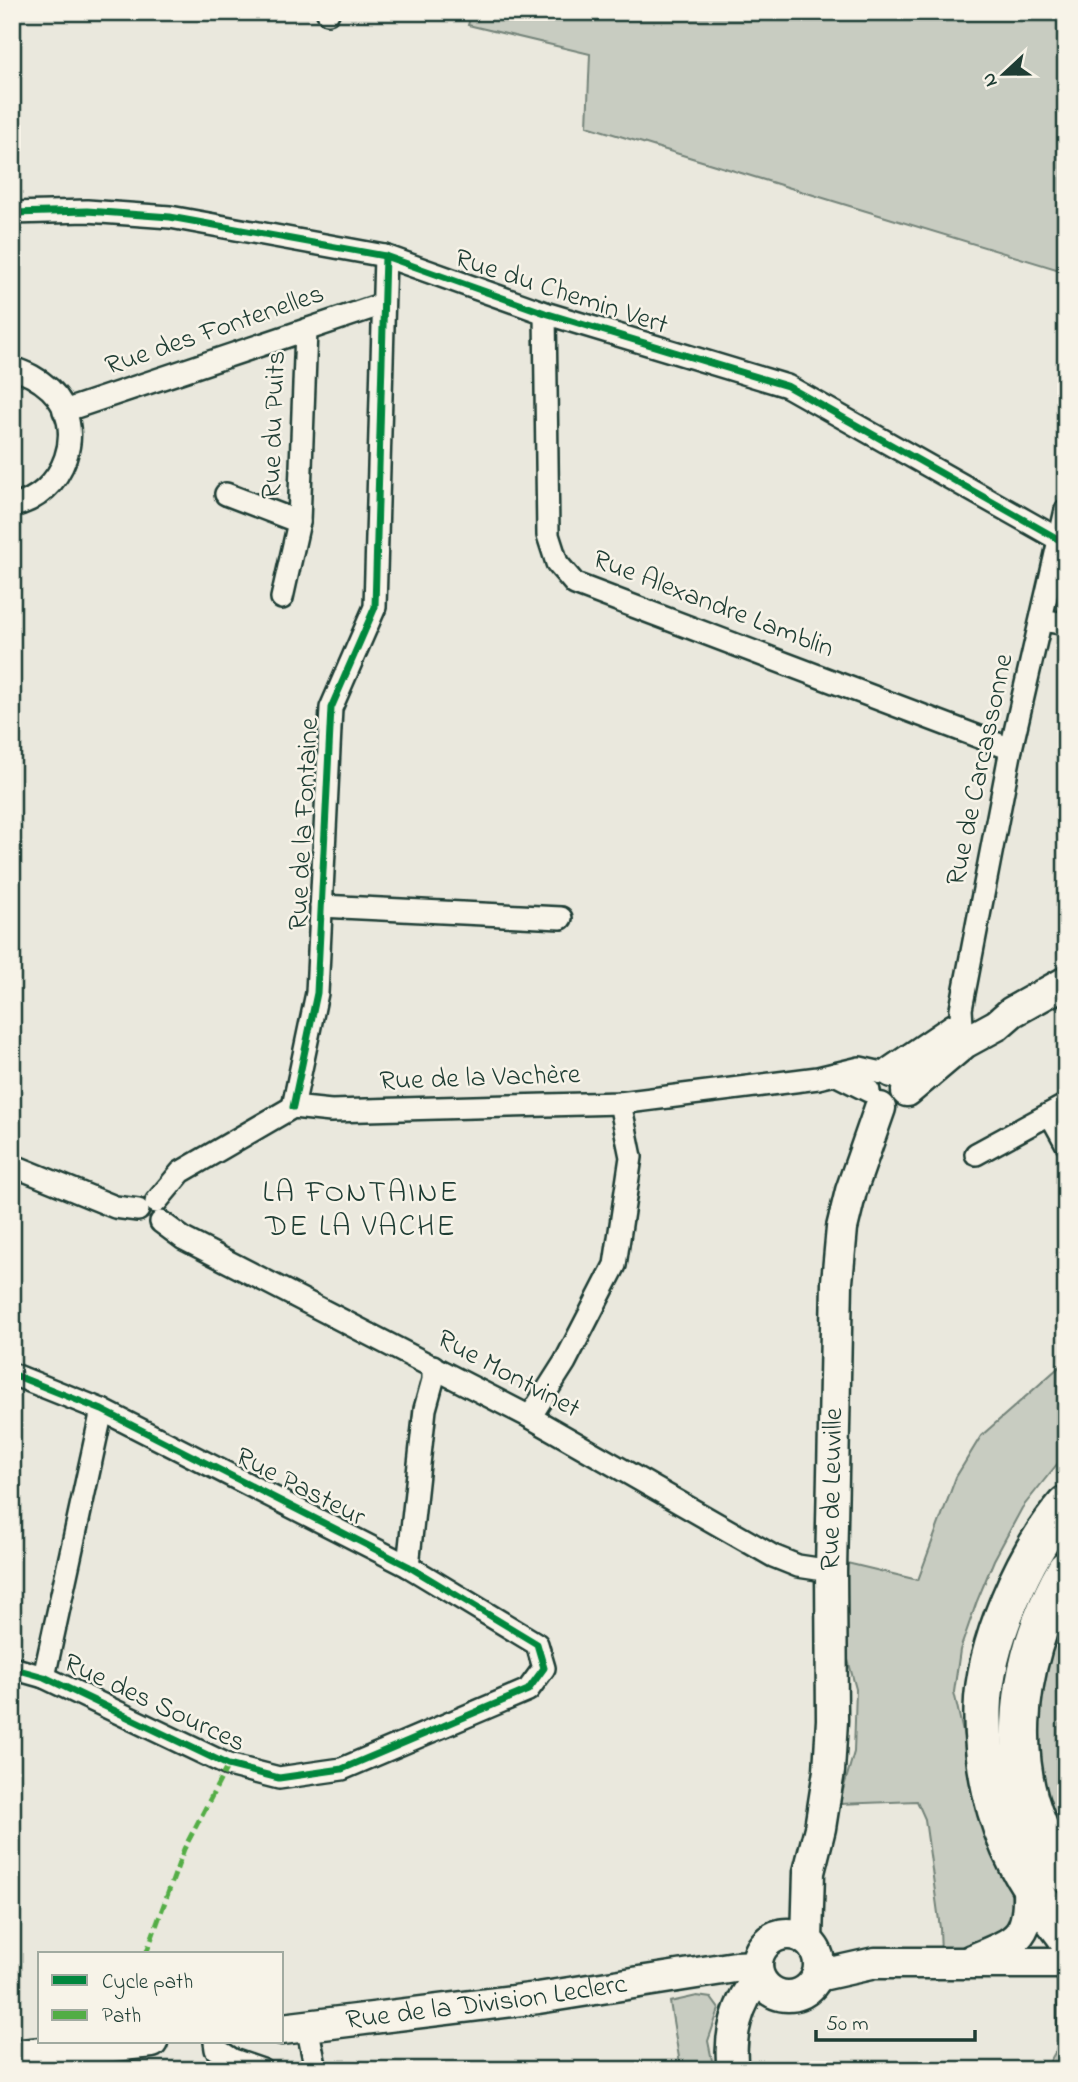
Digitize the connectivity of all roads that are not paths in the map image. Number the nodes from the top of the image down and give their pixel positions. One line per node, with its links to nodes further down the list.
1 (12, 214): 2 (street, Rue du Chemin Vert)
2 (384, 256): 3 (street, Rue de la Fontaine); 4 (street, Rue du Chemin Vert)
3 (383, 304): 5 (street, Rue des Fontenelles); 17 (street, Rue de la Fontaine)
4 (545, 313): 12 (street, Rue du Chemin Vert); 16 (street, Rue Alexandre Lamblin)
5 (306, 330): 7 (street, Rue des Fontenelles); 11 (street, Rue du Puits)
6 (12, 368): 7 (street)
7 (64, 411): 9 (street)
8 (226, 494): 11 (street, Rue du Puits)
9 (12, 506)
10 (1066, 510): 12 (street, Rue de Carcassonne)
11 (299, 522): 13 (street, Rue du Puits)
12 (1058, 539): 14 (street, Rue de Carcassonne)
13 (282, 598)
14 (1042, 620): 15 (street); 16 (street, Rue de Carcassonne)
15 (1066, 624)
16 (1011, 750): 20 (street, Rue de Carcassonne)
17 (321, 906): 18 (street); 23 (street, Rue de la Fontaine)
18 (561, 918)
19 (1066, 982): 20 (street)
20 (963, 1034): 21 (street)
21 (886, 1087): 22 (street, Rue de la Vachère); 36 (street, Rue de Leuville)
22 (620, 1103): 23 (street, Rue de la Vachère); 32 (street)
23 (293, 1107): 28 (street)
24 (1058, 1110): 25 (street); 26 (street)
25 (1066, 1143)
26 (975, 1154)
27 (12, 1165): 28 (street, Rue Montvinet)
28 (151, 1211): 29 (street, Rue Montvinet)
29 (433, 1366): 32 (street, Rue Montvinet); 34 (street)
30 (12, 1374): 31 (street, Rue Pasteur)
31 (102, 1410): 34 (street, Rue Pasteur); 39 (street)
32 (530, 1417): 36 (street, Rue Montvinet)
33 (1066, 1505): 42 (highway)
34 (408, 1566): 38 (street, Rue Pasteur)
35 (1066, 1570): 41 (highway)
36 (831, 1571): 40 (street, Rue de Leuville)
37 (12, 1668): 39 (street, Rue des Sources)
38 (544, 1668): 39 (street, Rue des Sources)
39 (44, 1677)
40 (809, 1872): 44 (street, Rue de Leuville); 47 (street, Rue de Leuville)
41 (1066, 1874)
42 (1028, 1883): 43 (highway); 46 (street)
43 (1066, 1936)
44 (814, 1956): 46 (street); 47 (street); 47 (street)
45 (1066, 1963): 46 (street)
46 (962, 1964)
47 (766, 1965): 48 (street, Rue de la Division Leclerc); 49 (street)
48 (693, 1973): 49 (street); 50 (street, Rue de la Division Leclerc)
49 (736, 2023): 56 (street)
50 (294, 2028): 55 (street)
51 (132, 2044): 53 (street)
52 (215, 2044): 54 (street)
53 (12, 2056)
54 (262, 2070)
55 (316, 2070)
56 (733, 2070)

